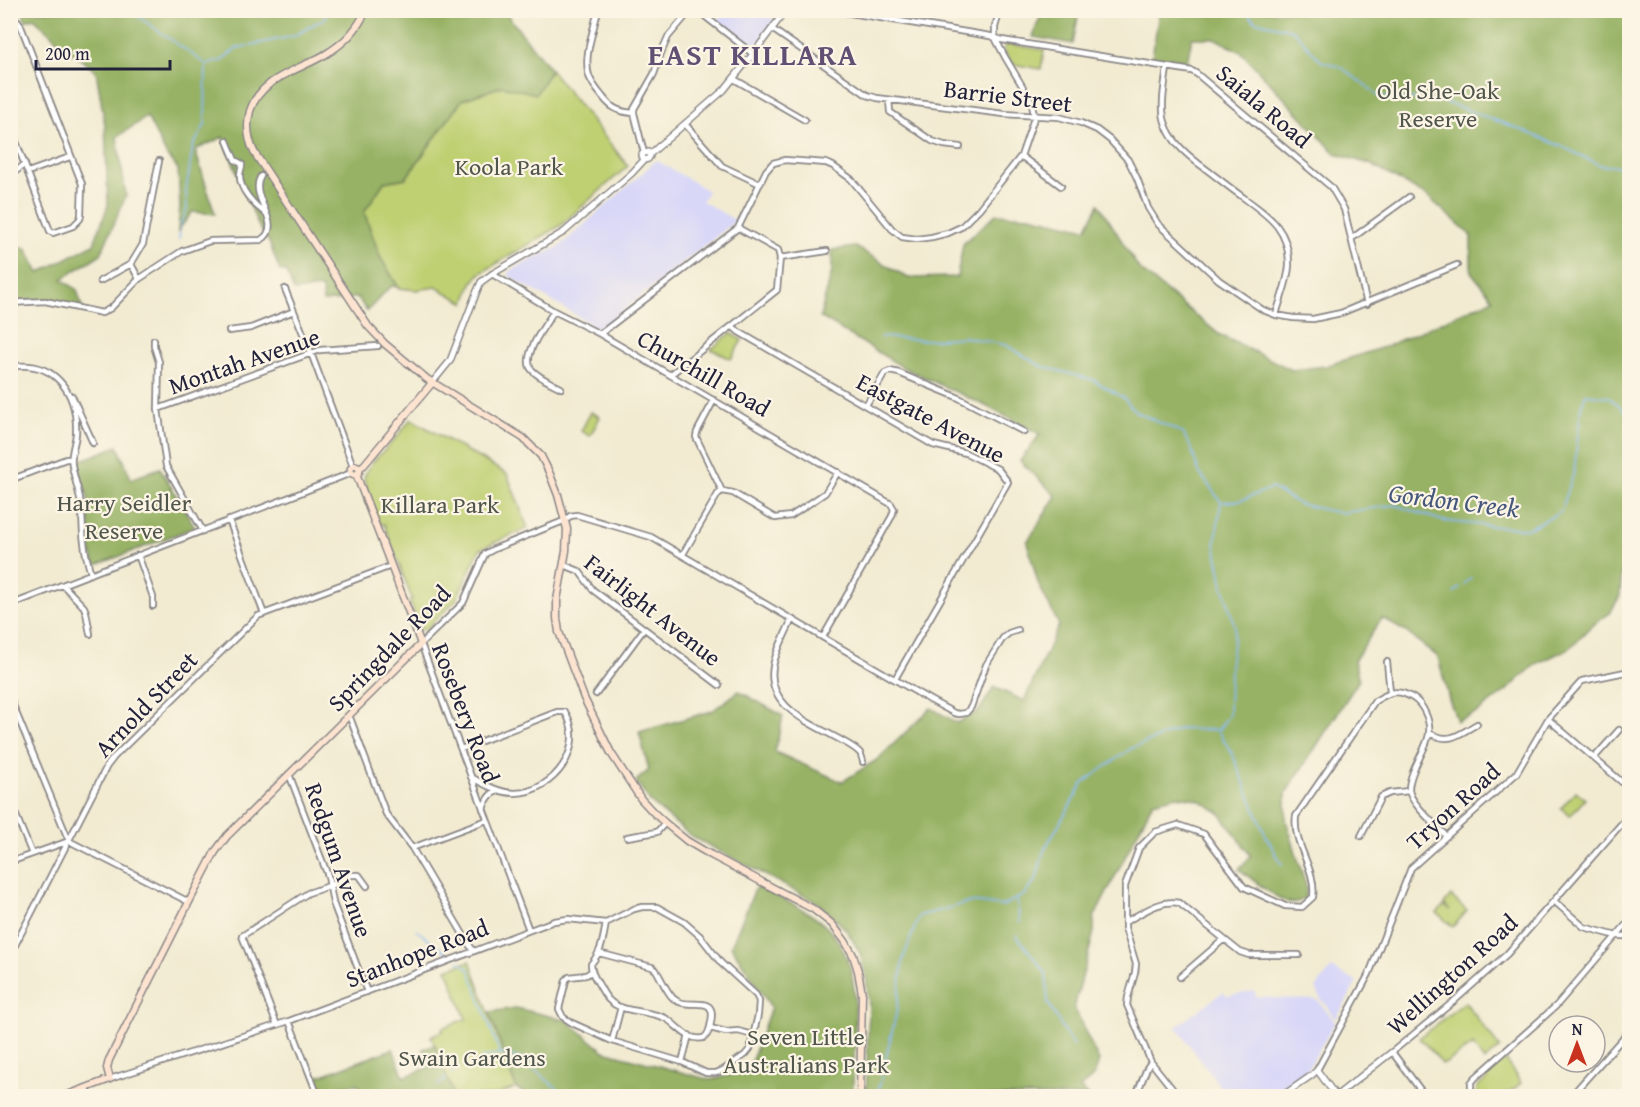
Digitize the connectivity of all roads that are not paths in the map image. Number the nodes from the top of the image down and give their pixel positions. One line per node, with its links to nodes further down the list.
1 (366, 10): 57 (main road)
2 (598, 10): 15 (street)
3 (691, 10): 15 (street)
4 (697, 10): 11 (street)
5 (786, 10): 9 (street)
6 (832, 10): 10 (street, Saiala Road)
7 (1000, 10): 10 (street)
8 (10, 19): 24 (street)
9 (772, 29): 11 (street); 14 (street, Barrie Street)
10 (995, 38): 12 (street, Saiala Road); 16 (street)
11 (753, 54): 13 (street)
12 (1167, 68): 35 (street, Saiala Road); 48 (street)
13 (734, 79): 17 (street); 18 (street)
14 (889, 100): 16 (street, Barrie Street); 21 (street)
15 (634, 113): 22 (street)
16 (1034, 115): 23 (street); 48 (street, Barrie Street)
17 (805, 120)
18 (686, 124): 22 (street); 30 (street)
19 (10, 126): 26 (street)
20 (227, 141): 33 (street)
21 (960, 147)
22 (646, 156): 40 (street)
23 (1022, 156): 30 (street); 31 (street)
24 (70, 157): 27 (street); 27 (street)
25 (159, 161): 38 (street)
26 (25, 164): 27 (street); 28 (street)
27 (28, 172)
28 (10, 176)
29 (261, 177): 33 (street)
30 (760, 184): 34 (street)
31 (1061, 186)
32 (1409, 197): 35 (street)
33 (267, 215): 41 (street)
34 (738, 228): 37 (street); 51 (street)
35 (1351, 238): 45 (street, Saiala Road)
36 (827, 251): 37 (street)
37 (780, 258): 49 (street)
38 (131, 264): 41 (street); 42 (street)
39 (1457, 265): 45 (street, Barrie Street)
40 (492, 274): 47 (street, Churchill Road); 57 (street)
41 (139, 279): 44 (street)
42 (100, 281)
43 (285, 289): 46 (street, Rosebery Road)
44 (10, 303)
45 (1367, 304): 48 (street, Barrie Street)
46 (294, 311): 50 (street); 54 (street, Rosebery Road)
47 (554, 311): 51 (street, Churchill Road); 58 (street)
48 (1276, 315)
49 (732, 326): 56 (street); 61 (street, Eastgate Avenue)
50 (229, 331)
51 (600, 334): 56 (street, Churchill Road)
52 (154, 340): 62 (street)
53 (378, 346): 54 (street, Montah Avenue)
54 (311, 353): 62 (street, Montah Avenue); 66 (street, Rosebery Road)
55 (10, 367): 59 (street)
56 (670, 375): 60 (street, Churchill Road)
57 (432, 383): 66 (main road); 71 (main road)
58 (561, 388)
59 (68, 392): 64 (street); 65 (street)
60 (714, 400): 67 (street, Churchill Road); 69 (street)
61 (866, 405): 63 (street); 90 (street, Eastgate Avenue)
62 (158, 410): 72 (street)
63 (1024, 432)
64 (93, 443)
65 (71, 459): 68 (street); 77 (street)
66 (355, 470): 70 (street); 76 (main road, Rosebery Road)
67 (838, 472): 69 (street); 86 (street, Churchill Road)
68 (10, 480)
69 (722, 491): 74 (street)
70 (230, 520): 72 (street); 81 (street)
71 (566, 520): 74 (street, Springdale Road); 75 (main road); 87 (street, Springdale Road)
72 (203, 531): 73 (street)
73 (138, 555): 77 (street); 80 (street)
74 (682, 555): 82 (street, Springdale Road)
75 (564, 565): 83 (street, Fairlight Avenue); 112 (main road)
76 (391, 566): 81 (street, Arnold Street); 87 (main road, Rosebery Road)
77 (91, 574): 78 (street)
78 (63, 585): 79 (street); 85 (street)
79 (10, 605)
80 (153, 606)
81 (264, 614): 116 (street, Arnold Street)
82 (792, 619): 86 (street, Springdale Road); 102 (street)
83 (644, 629): 91 (street, Fairlight Avenue); 93 (street)
84 (1018, 630): 90 (street, Springdale Road)
85 (90, 634)
86 (823, 637): 90 (street, Springdale Road)
87 (421, 644): 95 (main road, Springdale Road); 100 (street, Rosebery Road)
88 (1387, 662): 92 (street)
89 (1629, 671): 96 (street, Tryon Road)
90 (895, 679)
91 (719, 685)
92 (1390, 692): 99 (street); 125 (street)
93 (596, 694)
94 (10, 698): 116 (street)
95 (349, 715): 103 (main road, Springdale Road); 117 (street)
96 (1548, 719): 101 (street); 114 (street, Tryon Road)
97 (1477, 724): 99 (street)
98 (1619, 730): 101 (street)
99 (1429, 733): 107 (street)
100 (460, 749): 104 (street, Rosebery Road); 106 (street)
101 (1594, 758): 105 (street)
102 (863, 762)
103 (289, 774): 120 (street, Redgum Avenue); 122 (main road, Springdale Road)
104 (471, 777): 106 (street); 109 (street, Rosebery Road)
105 (1629, 789)
106 (499, 791): 109 (street)
107 (1409, 791): 113 (street); 114 (street)
108 (10, 801): 118 (street)
109 (483, 808): 111 (street, Rosebery Road)
110 (1629, 814): 123 (street, Wellington Road)
111 (487, 820): 117 (street); 127 (street, Rosebery Road)
112 (665, 824): 115 (street); 155 (main road)
113 (1361, 836)
114 (1446, 836): 149 (street, Tryon Road)
115 (627, 837)
116 (69, 841): 118 (street); 122 (street); 133 (street, Arnold Street)
117 (412, 848): 131 (street)
118 (32, 854): 119 (street)
119 (10, 862)
120 (330, 885): 121 (street); 137 (street, Redgum Avenue); 140 (street)
121 (367, 886)
122 (189, 902): 150 (main road, Springdale Road)
123 (1554, 902): 128 (street); 146 (street, Wellington Road)
124 (1629, 920): 128 (street)
125 (1125, 922): 130 (street); 148 (street)
126 (606, 923): 127 (street, Stanhope Road); 132 (street); 144 (street)
127 (529, 930): 131 (street, Stanhope Road)
128 (1617, 936): 129 (street); 161 (street)
129 (1629, 936)
130 (1224, 940): 134 (street); 136 (street)
131 (473, 951): 137 (street, Stanhope Road)
132 (599, 953): 135 (street); 141 (street)
133 (10, 955)
134 (1299, 955)
135 (591, 972): 138 (street); 145 (street)
136 (1180, 977)
137 (367, 992): 139 (street, Stanhope Road)
138 (621, 1007): 143 (street); 145 (street)
139 (289, 1021): 140 (street, Stanhope Road); 154 (street)
140 (277, 1025): 150 (street, Stanhope Road)
141 (710, 1028): 143 (street); 144 (street)
142 (1629, 1030): 162 (street)
143 (689, 1035): 147 (street)
144 (753, 1035): 147 (street)
145 (612, 1041): 147 (street)
146 (1392, 1052): 159 (street, Wellington Road); 160 (street)
147 (682, 1062)
148 (1151, 1062): 156 (street); 157 (street)
149 (1317, 1070): 158 (street, Tryon Road); 159 (street)
150 (110, 1079): 151 (main road, Stanhope Road)
151 (86, 1088): 152 (main road, Stanhope Road); 153 (street)
152 (65, 1096)
153 (90, 1096)
154 (318, 1096)
155 (860, 1096)
156 (1136, 1096)
157 (1178, 1096)
158 (1282, 1096)
159 (1337, 1096)
160 (1425, 1096)
161 (1471, 1096)
162 (1571, 1096)

